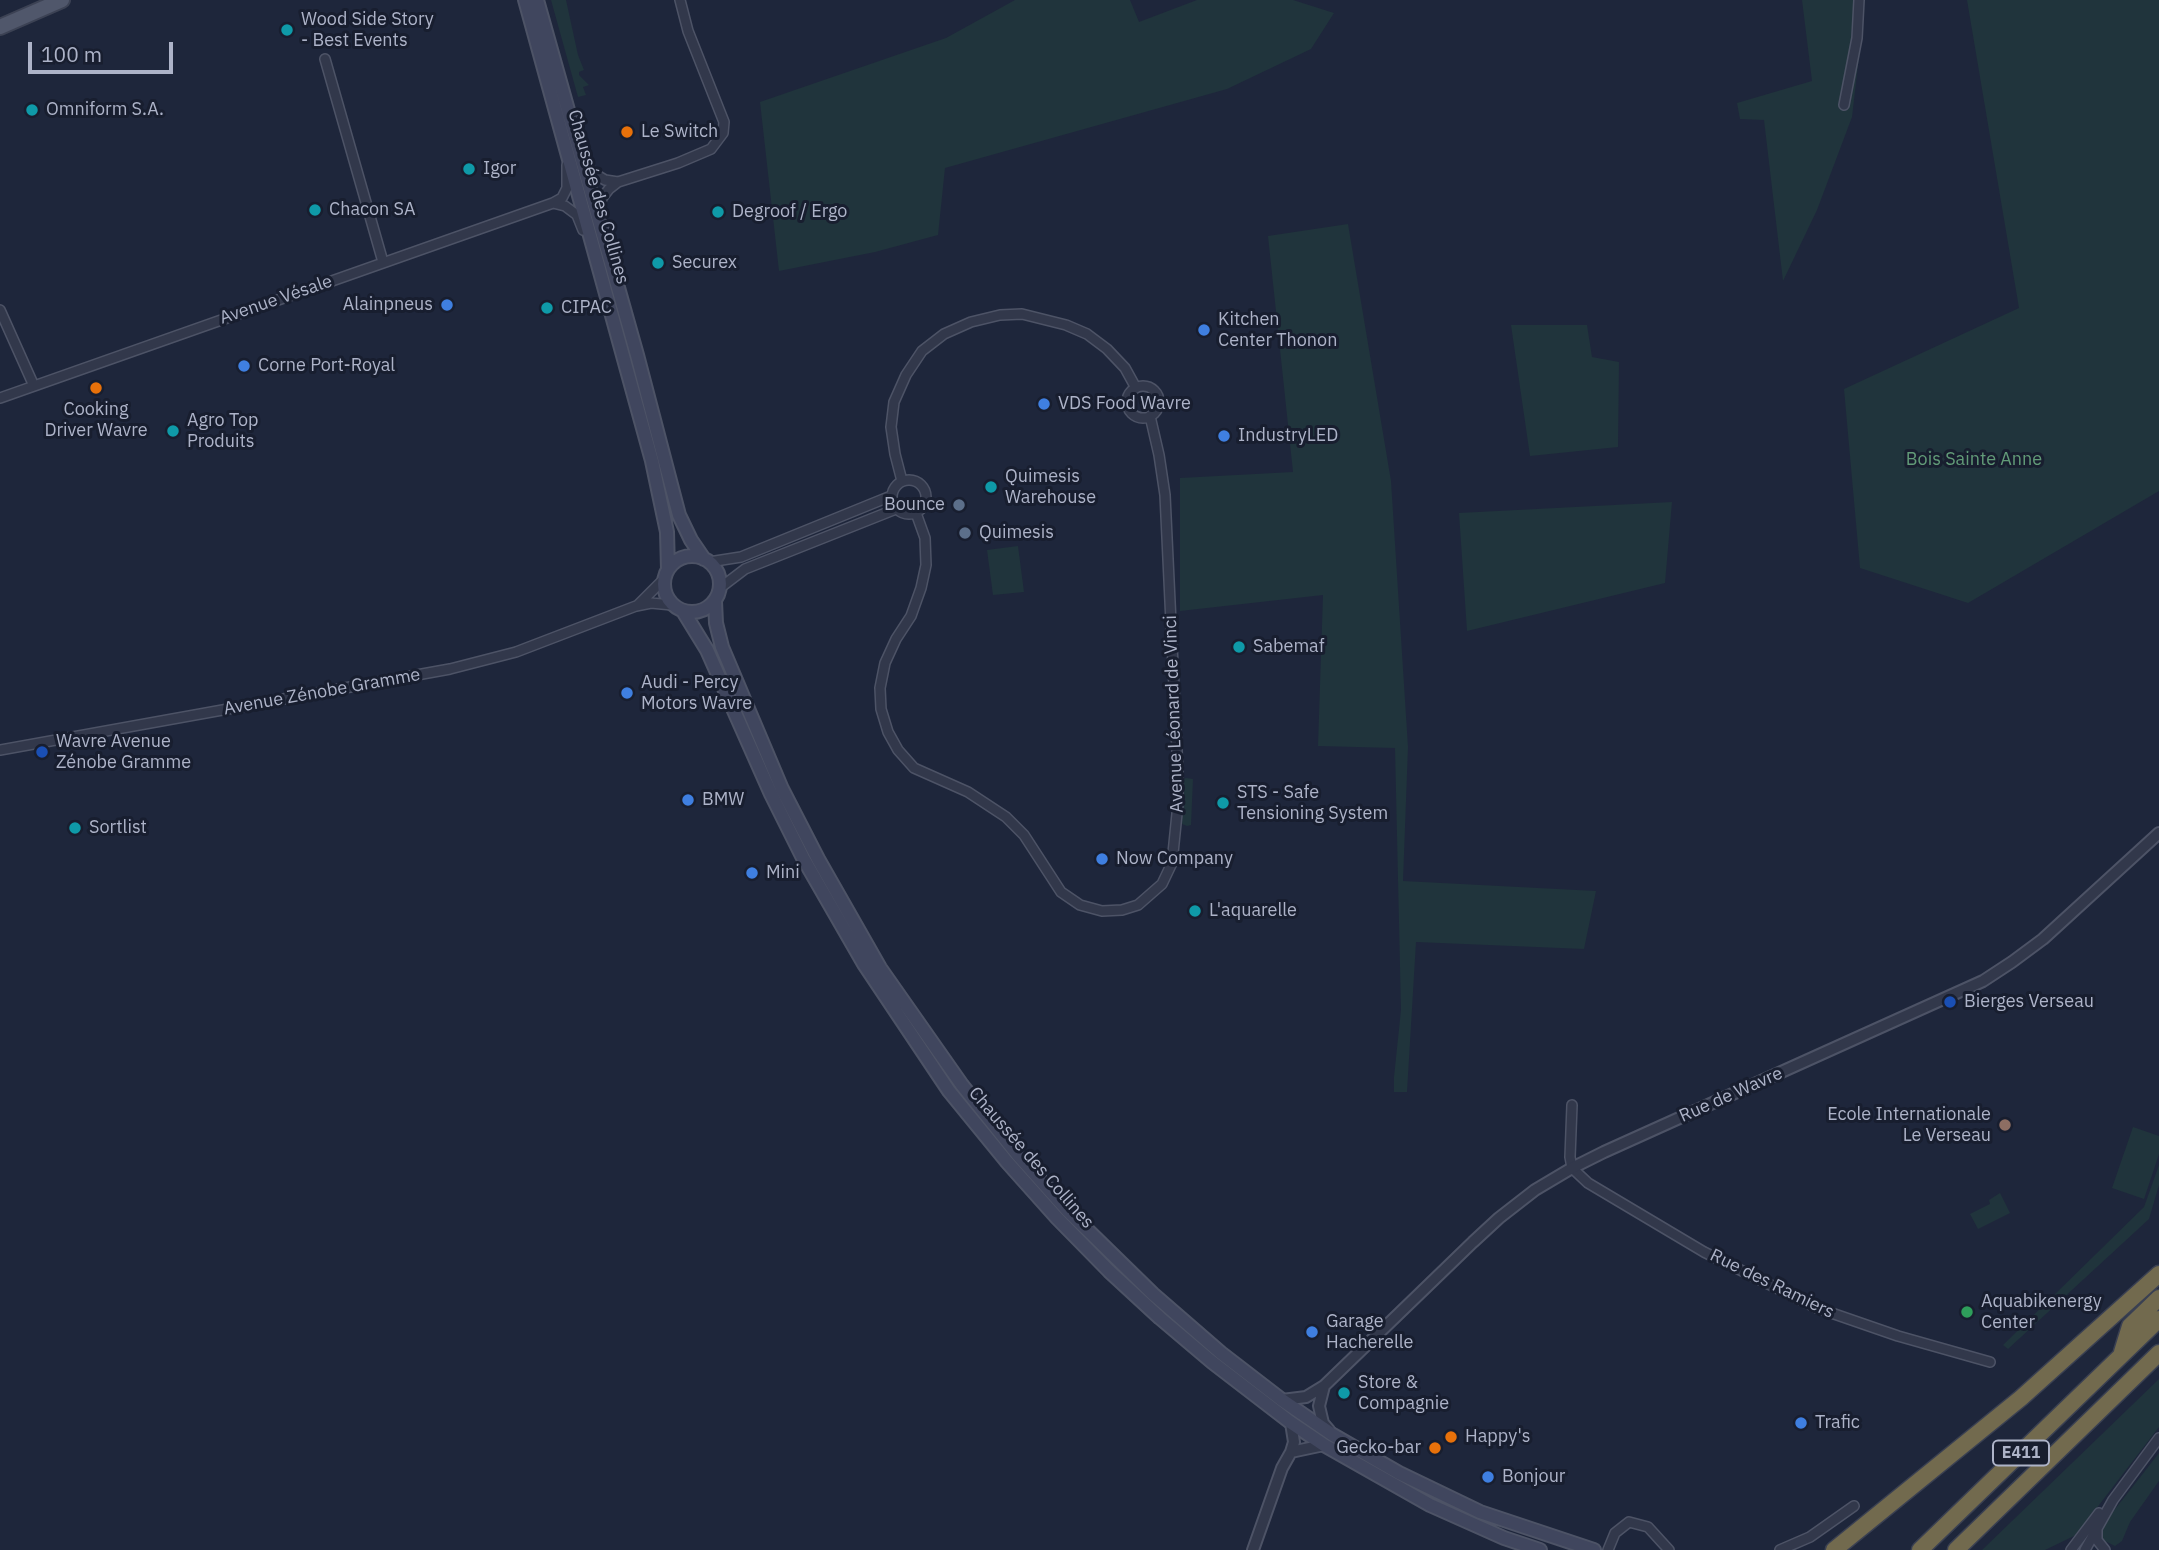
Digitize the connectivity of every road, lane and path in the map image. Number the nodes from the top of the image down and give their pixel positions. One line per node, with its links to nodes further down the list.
1 (62, 0): 6 (main road)
2 (525, 0): 10 (main road, Chaussée des Collines)
3 (537, 0): 7 (main road, Chaussée des Collines)
4 (680, 0): 11 (street)
5 (1859, 0): 9 (street)
6 (0, 27)
7 (549, 48): 11 (street); 13 (main road, Chaussée des Collines)
8 (325, 59): 14 (street)
9 (1844, 105)
10 (565, 149): 12 (street); 16 (main road, Chaussée des Collines)
11 (618, 182): 13 (street)
12 (553, 203): 14 (street, Avenue Vésale); 16 (street)
13 (598, 213): 25 (main road, Chaussée des Collines)
14 (383, 262): 17 (street, Avenue Vésale)
15 (0, 310): 17 (street)
16 (617, 327): 26 (main road, Chaussée des Collines)
17 (34, 386): 19 (street, Avenue Vésale)
18 (1136, 388): 20 (street); 20 (street, Avenue Léonard de Vinci); 21 (street, Avenue Léonard de Vinci)
19 (0, 398)
20 (1150, 416): 24 (street, Avenue Léonard de Vinci)
21 (902, 481): 22 (street); 24 (street, Avenue Léonard de Vinci)
22 (891, 496): 23 (street); 25 (street)
23 (896, 509): 24 (street); 27 (street)
24 (916, 513)
25 (707, 560): 26 (main road); 27 (main road)
26 (666, 574): 28 (street, Avenue Zénobe Gramme); 29 (main road)
27 (717, 594): 29 (main road); 41 (main road, Chaussée des Collines)
28 (636, 606): 29 (street, Avenue Zénobe Gramme); 30 (street, Avenue Zénobe Gramme)
29 (678, 608): 42 (main road, Chaussée des Collines)
30 (0, 750)
31 (2159, 833): 33 (street, Rue de Wavre)
32 (1572, 1105): 33 (street)
33 (1572, 1168): 39 (street, Rue des Ramiers); 40 (street, Rue de Wavre)
34 (2159, 1274): 49 (highway)
35 (2159, 1298): 38 (highway)
36 (2159, 1319): 38 (highway, E411)
37 (2159, 1353): 57 (highway, E411)
38 (2121, 1356): 56 (highway, E411)
39 (1990, 1362)
40 (1324, 1386): 41 (street, Rue de Wavre); 44 (street)
41 (1282, 1400): 44 (main road, Chaussée des Collines)
42 (1292, 1423): 44 (main road, Chaussée des Collines); 45 (street)
43 (2159, 1438): 46 (street)
44 (1328, 1440): 45 (street); 51 (main road, Chaussée des Collines); 52 (main road, Chaussée des Collines)
45 (1291, 1452): 50 (street)
46 (2113, 1500): 48 (street); 58 (street)
47 (1854, 1506): 55 (street)
48 (2097, 1528): 59 (street); 60 (street)
49 (1840, 1547)
50 (1253, 1550)
51 (1540, 1550)
52 (1594, 1550)
53 (1608, 1550): 54 (street)
54 (1669, 1550)
55 (1780, 1550)
56 (1920, 1550)
57 (1956, 1550)
58 (2071, 1550)
59 (2085, 1550)
60 (2105, 1550)

